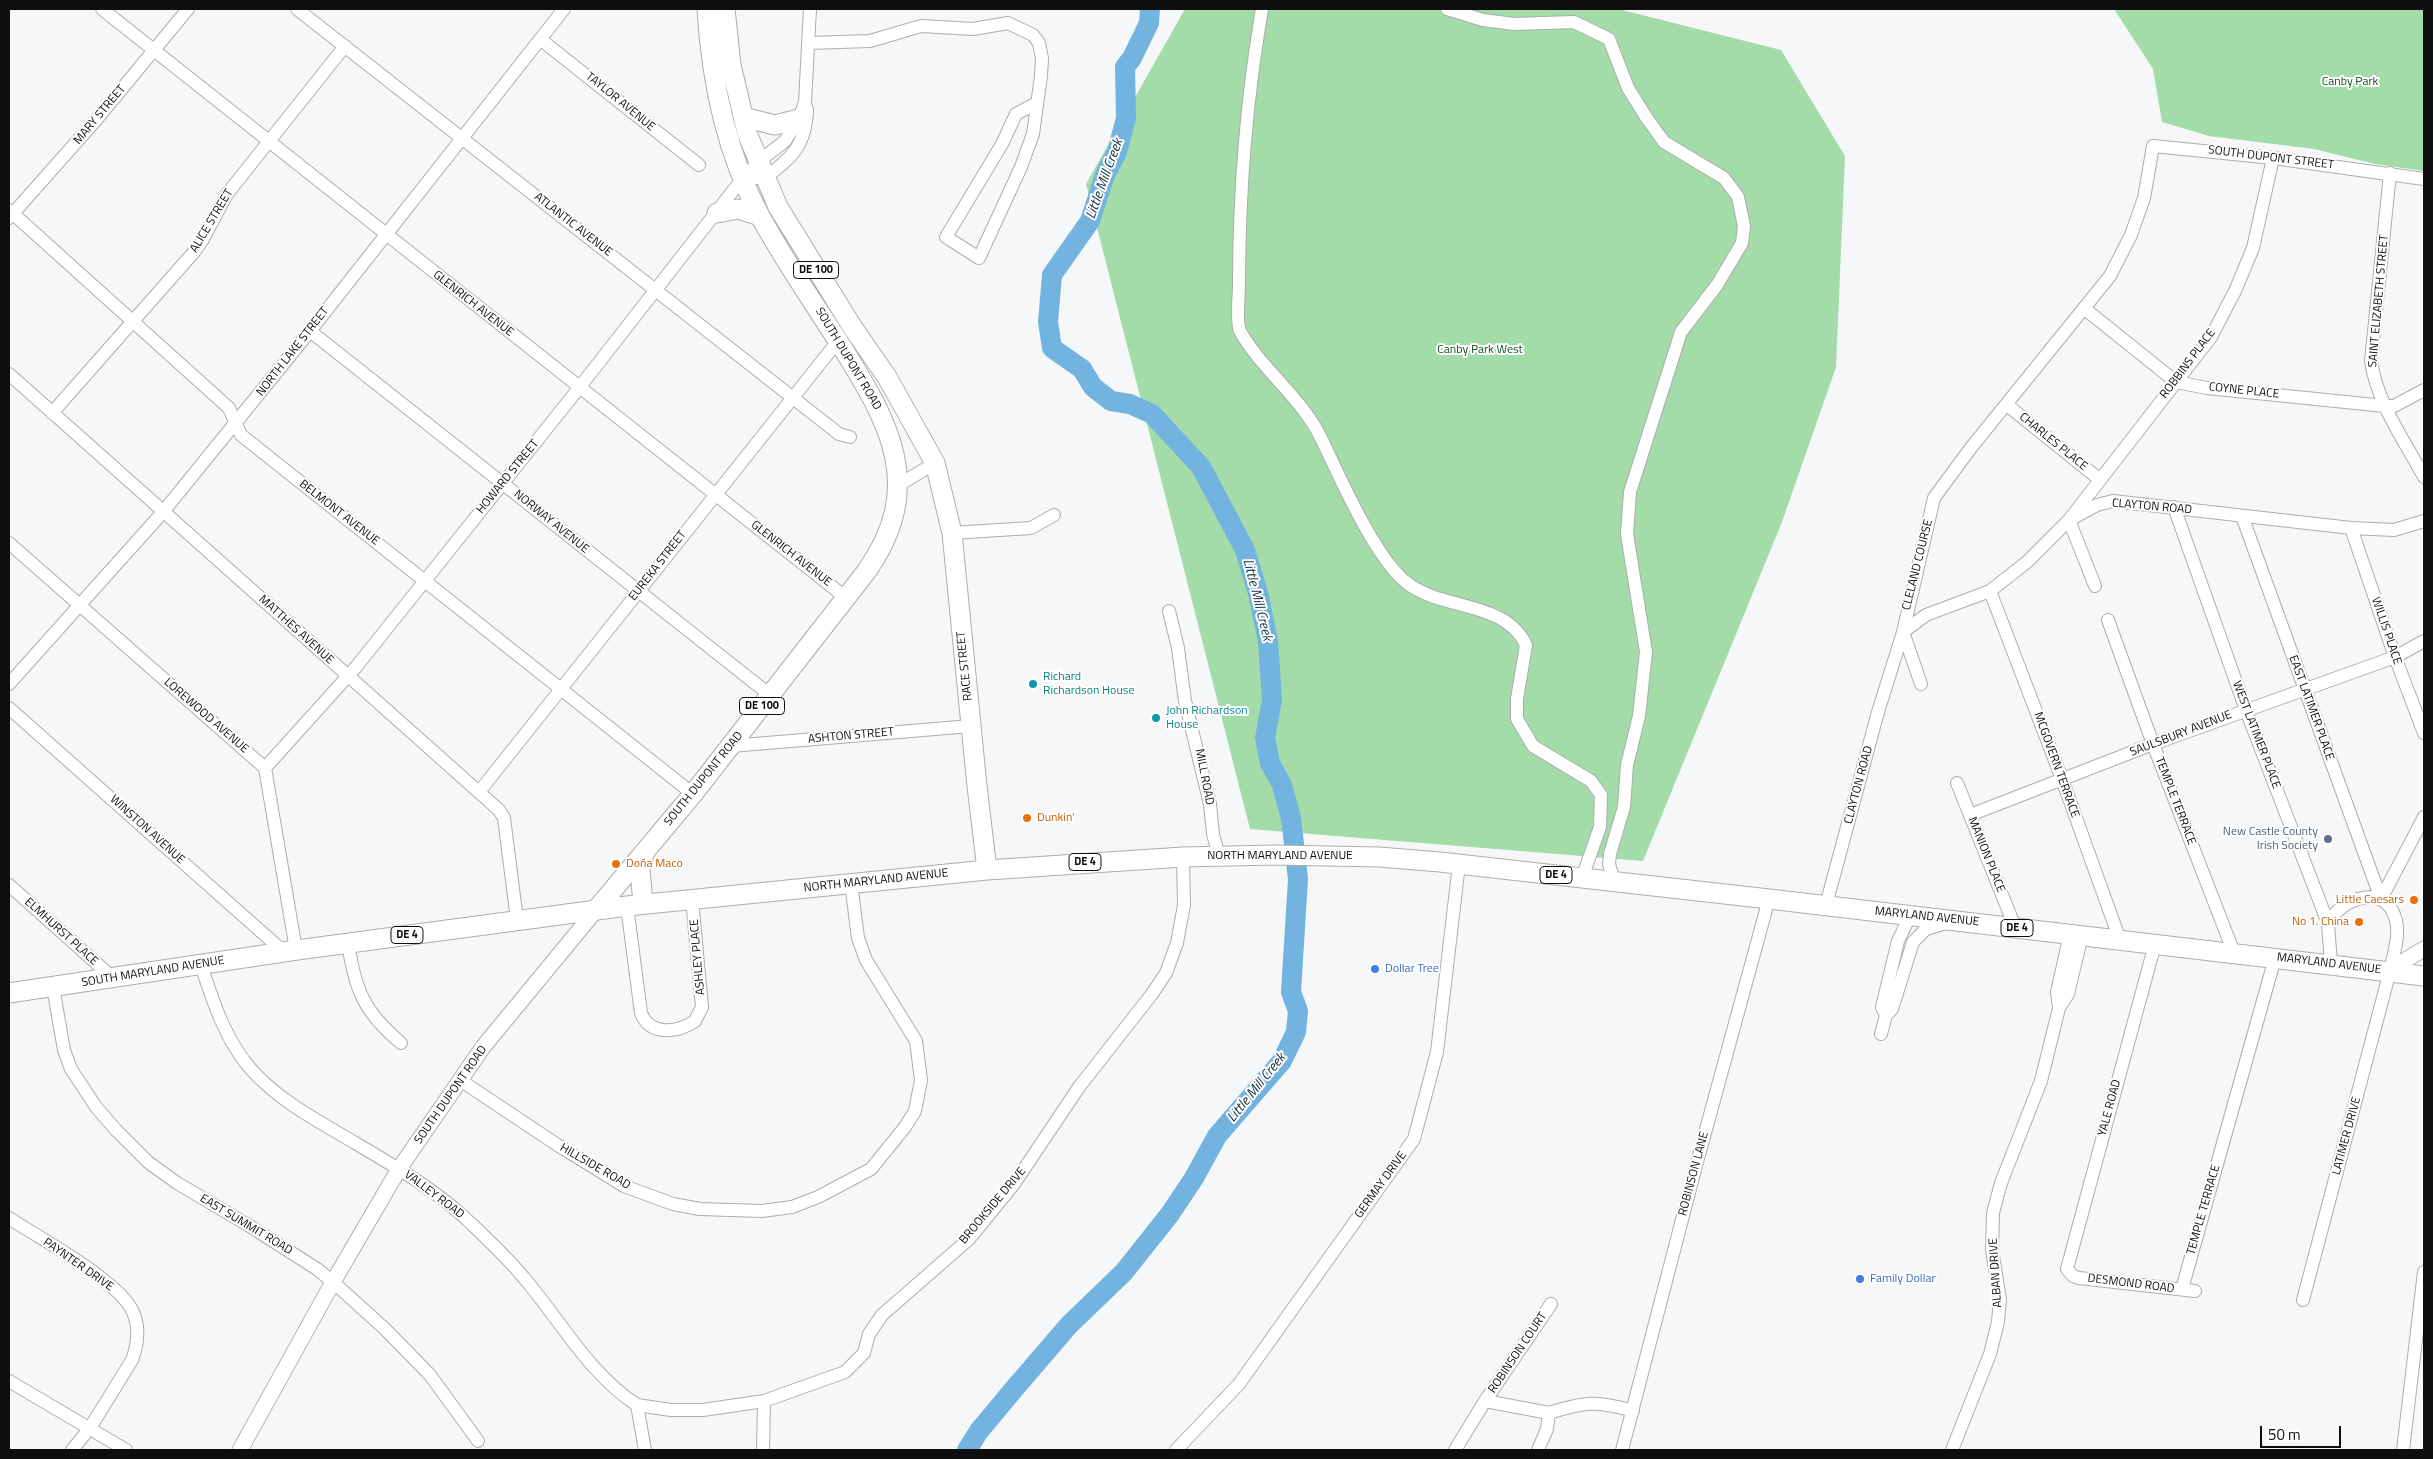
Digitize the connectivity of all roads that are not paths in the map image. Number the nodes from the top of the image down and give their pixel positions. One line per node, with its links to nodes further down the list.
1 (102, 9): 13 (street, GLENRICH AVENUE)
2 (188, 9): 13 (street, MARY STREET)
3 (297, 9): 12 (street, ATLANTIC AVENUE)
4 (564, 9): 10 (street, NORTH LAKE STREET)
5 (707, 9): 23 (main road, SOUTH DUPONT ROAD / DE 100)
6 (724, 9): 16 (main road, SOUTH DUPONT ROAD / DE 100)
7 (810, 9): 11 (street)
8 (1262, 9): 96 (street)
9 (1447, 9): 97 (street)
10 (540, 39): 17 (street, NORTH LAKE STREET); 20 (street, TAYLOR AVENUE)
11 (810, 43): 14 (street); 15 (street)
12 (345, 46): 17 (street, ATLANTIC AVENUE); 18 (street, ALICE STREET)
13 (153, 50): 18 (street, GLENRICH AVENUE); 26 (street, MARY STREET)
14 (1037, 103): 14 (street)
15 (802, 111): 16 (main road); 21 (street); 21 (street)
16 (743, 117): 21 (main road, SOUTH DUPONT ROAD / DE 100)
17 (461, 138): 28 (street, NORTH LAKE STREET); 30 (street, ATLANTIC AVENUE)
18 (268, 142): 28 (street, GLENRICH AVENUE); 33 (street, ALICE STREET)
19 (2273, 158): 22 (street, SOUTH DUPONT STREET); 31 (street, SOUTH DUPONT STREET); 37 (street, ROBBINS PLACE)
20 (699, 166)
21 (761, 170): 23 (street); 32 (main road, SOUTH DUPONT ROAD / DE 100)
22 (2390, 173): 24 (street, SOUTH DUPONT STREET); 42 (street, SAINT ELIZABETH STREET)
23 (743, 178): 25 (street, HOWARD STREET); 27 (main road, SOUTH DUPONT ROAD / DE 100)
24 (2424, 179)
25 (717, 213): 27 (main road); 30 (street, HOWARD STREET)
26 (10, 214): 33 (street, BELMONT AVENUE)
27 (760, 216): 29 (main road, SOUTH DUPONT ROAD / DE 100)
28 (384, 234): 34 (street, NORTH LAKE STREET); 38 (street, GLENRICH AVENUE)
29 (794, 269): 32 (main road); 35 (main road, SOUTH DUPONT ROAD / DE 100)
30 (656, 290): 38 (street, HOWARD STREET); 40 (street, ATLANTIC AVENUE)
31 (2085, 309): 37 (street, COYNE PLACE); 41 (street)
32 (848, 319): 46 (main road, SOUTH DUPONT ROAD / DE 100)
33 (134, 321): 43 (street, ALICE STREET); 44 (street, BELMONT AVENUE)
34 (310, 331): 44 (street, NORTH LAKE STREET); 49 (street, NORWAY AVENUE)
35 (838, 340): 40 (street, EUREKA STREET); 50 (main road, SOUTH DUPONT ROAD / DE 100)
36 (9, 374): 43 (street, MATTHES AVENUE)
37 (2176, 382): 42 (street, COYNE PLACE); 48 (street, ROBBINS PLACE)
38 (580, 388): 49 (street, HOWARD STREET); 51 (street, GLENRICH AVENUE)
39 (2424, 390): 42 (street, COYNE PLACE)
40 (792, 397): 45 (street, ATLANTIC AVENUE); 51 (street, EUREKA STREET)
41 (2007, 405): 48 (street, CHARLES PLACE); 69 (street, CLELAND COURSE)
42 (2385, 406): 47 (street, SAINT ELIZABETH STREET)
43 (52, 412): 53 (street, MATTHES AVENUE)
44 (235, 424): 53 (street, NORTH LAKE STREET); 61 (street, BELMONT AVENUE)
45 (850, 437)
46 (935, 463): 50 (street); 59 (main road, RACE STREET / DE 100)
47 (2424, 476)
48 (2099, 479): 56 (street, ROBBINS PLACE)
49 (503, 484): 61 (street, HOWARD STREET); 64 (street, NORWAY AVENUE)
50 (897, 486): 65 (main road, SOUTH DUPONT ROAD / DE 100)
51 (715, 495): 64 (street, EUREKA STREET); 65 (street, GLENRICH AVENUE)
52 (2174, 507): 55 (street, CLAYTON ROAD); 56 (street, CLAYTON ROAD); 79 (street, WEST LATIMER PLACE)
53 (163, 512): 66 (street, NORTH LAKE STREET); 72 (street, MATTHES AVENUE)
54 (1054, 515): 59 (street)
55 (2242, 516): 58 (street, CLAYTON ROAD); 76 (street, EAST LATIMER PLACE)
56 (2069, 520): 62 (street); 63 (street, CLAYTON ROAD)
57 (2424, 521): 58 (street, CLAYTON ROAD)
58 (2351, 528): 71 (street, WILLIS PLACE)
59 (952, 533): 80 (main road, RACE STREET / DE 100)
60 (9, 542): 66 (street, LOREWOOD AVENUE)
61 (425, 580): 72 (street, HOWARD STREET); 75 (street, BELMONT AVENUE)
62 (2095, 586)
63 (1990, 591): 69 (street, CLAYTON ROAD); 85 (street, MCGOVERN TERRACE)
64 (638, 592): 75 (street, EUREKA STREET); 77 (street, NORWAY AVENUE)
65 (845, 597): 77 (main road, SOUTH DUPONT ROAD / DE 100)
66 (79, 605): 73 (street, NORTH LAKE STREET); 84 (street, LOREWOOD AVENUE)
67 (1169, 611): 92 (street, MILL ROAD)
68 (2108, 620): 82 (street, TEMPLE TERRACE)
69 (1903, 632): 74 (street); 104 (street, CLAYTON ROAD)
70 (2423, 642): 71 (street, SAULSBURY AVENUE)
71 (2395, 657): 76 (street, SAULSBURY AVENUE); 81 (street, WILLIS PLACE)
72 (348, 676): 84 (street, HOWARD STREET); 87 (street, MATTHES AVENUE)
73 (9, 684)
74 (1921, 684)
75 (562, 688): 87 (street, EUREKA STREET); 88 (street, BELMONT AVENUE)
76 (2305, 689): 79 (street, SAULSBURY AVENUE); 102 (street, EAST LATIMER PLACE)
77 (770, 695): 83 (main road, SOUTH DUPONT ROAD / DE 100)
78 (9, 708): 116 (street, WINSTON AVENUE)
79 (2246, 710): 82 (street, SAULSBURY AVENUE); 109 (street, WEST LATIMER PLACE)
80 (971, 726): 83 (street, ASHTON STREET); 95 (main road, RACE STREET / DE 100)
81 (2424, 733)
82 (2153, 744): 85 (street, SAULSBURY AVENUE); 117 (street, TEMPLE TERRACE)
83 (731, 746): 88 (main road, SOUTH DUPONT ROAD / DE 100)
84 (265, 768): 116 (street)
85 (2062, 779): 89 (street, SAULSBURY AVENUE); 112 (street, MCGOVERN TERRACE)
86 (1957, 783): 89 (street, MANION PLACE)
87 (479, 792): 107 (street, MATTHES AVENUE)
88 (693, 794): 91 (main road, SOUTH DUPONT ROAD / DE 100)
89 (1970, 816): 110 (street, MANION PLACE)
90 (2424, 817): 102 (street)
91 (645, 850): 103 (main road); 105 (main road, SOUTH DUPONT ROAD / DE 100)
92 (1219, 856): 93 (main road, NORTH MARYLAND AVENUE / DE 4); 94 (main road, NORTH MARYLAND AVENUE / DE 4)
93 (1183, 857): 95 (main road, NORTH MARYLAND AVENUE / DE 4); 140 (street, BROOKSIDE DRIVE)
94 (1459, 864): 96 (main road, MARYLAND AVENUE / DE 4); 152 (street, GERMAY DRIVE)
95 (987, 870): 98 (main road, NORTH MARYLAND AVENUE / DE 4)
96 (1582, 878): 97 (main road, MARYLAND AVENUE / DE 4)
97 (1614, 882): 100 (main road, MARYLAND AVENUE / DE 4)
98 (851, 883): 101 (main road, NORTH MARYLAND AVENUE / DE 4); 129 (street, HILLSIDE ROAD)
99 (9, 885): 123 (street, ELMHURST PLACE)
100 (1770, 898): 104 (main road, MARYLAND AVENUE / DE 4); 143 (street, ROBINSON LANE)
101 (692, 899): 103 (main road, NORTH MARYLAND AVENUE / DE 4); 103 (street, ASHLEY PLACE)
102 (2381, 899): 109 (street); 121 (street)
103 (635, 905): 105 (main road, NORTH MARYLAND AVENUE / DE 4)
104 (1826, 905): 106 (main road, MARYLAND AVENUE / DE 4)
105 (596, 910): 107 (main road, NORTH MARYLAND AVENUE / DE 4); 129 (street, SOUTH DUPONT ROAD)
106 (1910, 916): 108 (main road, MARYLAND AVENUE / DE 4); 126 (street)
107 (517, 920): 113 (main road, NORTH MARYLAND AVENUE / DE 4)
108 (1963, 921): 110 (main road, MARYLAND AVENUE / DE 4); 126 (street)
109 (2328, 923): 119 (street, WEST LATIMER PLACE)
110 (2015, 927): 111 (main road, MARYLAND AVENUE / DE 4)
111 (2076, 934): 112 (main road, MARYLAND AVENUE / DE 4); 156 (street, ALBAN DRIVE)
112 (2120, 940): 114 (main road, MARYLAND AVENUE / DE 4)
113 (348, 943): 116 (main road, NORTH MARYLAND AVENUE / DE 4); 128 (street)
114 (2154, 944): 117 (main road, MARYLAND AVENUE / DE 4); 133 (street, YALE ROAD)
115 (2424, 949): 121 (street)
116 (290, 951): 120 (main road, SOUTH MARYLAND AVENUE / DE 4)
117 (2234, 953): 118 (main road, MARYLAND AVENUE / DE 4)
118 (2275, 958): 119 (main road, MARYLAND AVENUE / DE 4); 135 (street, TEMPLE TERRACE)
119 (2331, 964): 121 (main road, MARYLAND AVENUE / DE 4)
120 (201, 965): 123 (main road, SOUTH MARYLAND AVENUE / DE 4); 130 (street, VALLEY ROAD)
121 (2390, 971): 122 (main road, MARYLAND AVENUE / DE 4); 136 (street, LATIMER DRIVE)
122 (2424, 976)
123 (113, 978): 124 (main road, SOUTH MARYLAND AVENUE / DE 4)
124 (53, 987): 125 (main road, SOUTH MARYLAND AVENUE / DE 4); 134 (street, EAST SUMMIT ROAD)
125 (9, 993)
126 (1886, 1015): 127 (street)
127 (1881, 1034)
128 (401, 1043)
129 (460, 1080): 130 (street, SOUTH DUPONT ROAD)
130 (399, 1169): 134 (street, SOUTH DUPONT ROAD); 142 (street, VALLEY ROAD)
131 (9, 1218): 145 (street, PAYNTER DRIVE)
132 (2424, 1272): 138 (street)
133 (2069, 1273): 135 (street, DESMOND ROAD)
134 (333, 1282): 146 (street, EAST SUMMIT ROAD); 149 (street, SOUTH DUPONT ROAD)
135 (2188, 1290)
136 (2303, 1300)
137 (1551, 1304): 141 (street, ROBINSON COURT)
138 (2422, 1315): 157 (street)
139 (9, 1381): 145 (street)
140 (764, 1401): 142 (street, BROOKSIDE DRIVE); 151 (street)
141 (1486, 1401): 144 (street, ROBINSON COURT); 153 (street, ROBINSON COURT)
142 (637, 1405): 150 (street)
143 (1633, 1411): 144 (street, ROBINSON COURT); 155 (street, ROBINSON LANE)
144 (1549, 1413): 154 (street)
145 (90, 1428): 147 (street, PAYNTER DRIVE); 148 (street)
146 (478, 1441)
147 (72, 1450)
148 (126, 1450)
149 (240, 1450)
150 (645, 1450)
151 (763, 1450)
152 (1176, 1450)
153 (1455, 1450)
154 (1538, 1450)
155 (1622, 1450)
156 (1952, 1450)
157 (2403, 1450)

